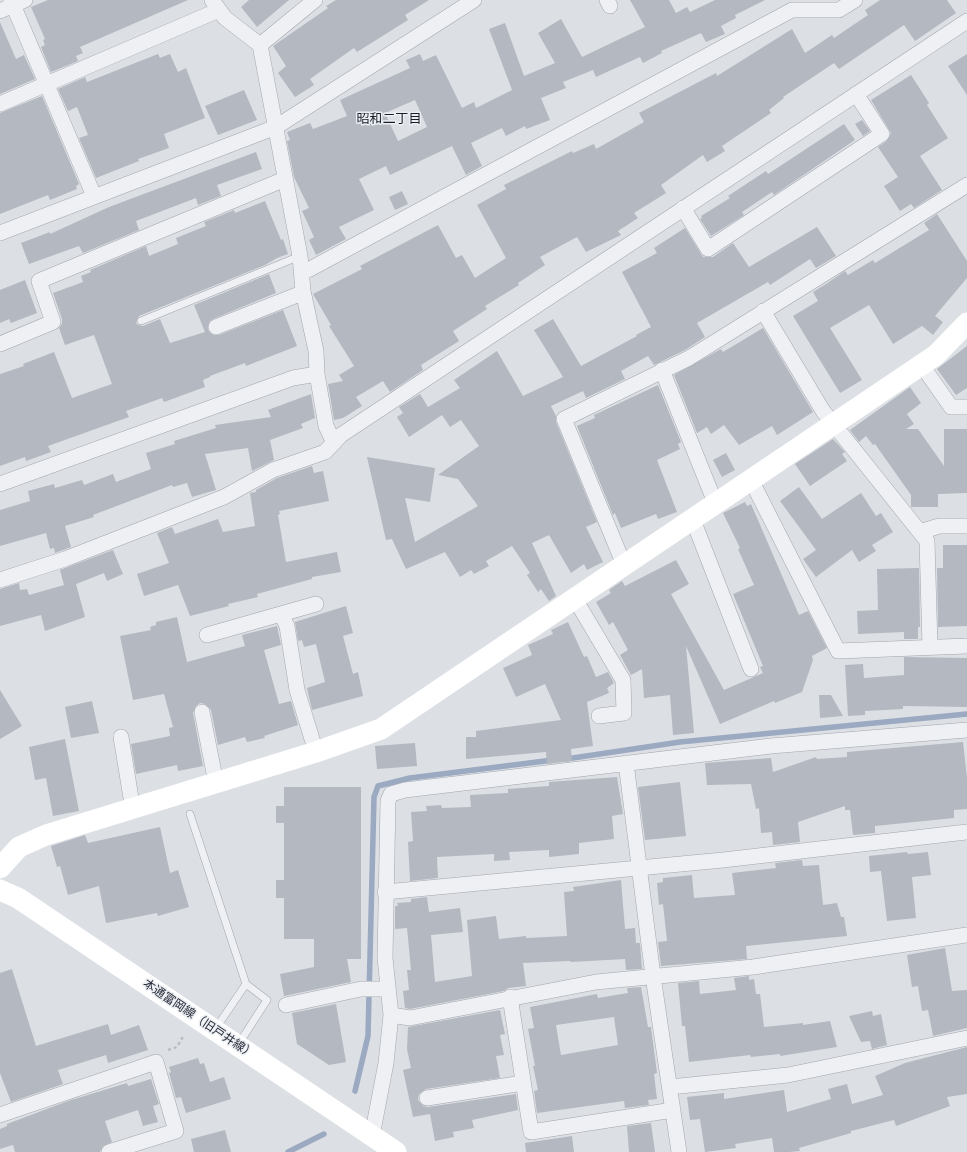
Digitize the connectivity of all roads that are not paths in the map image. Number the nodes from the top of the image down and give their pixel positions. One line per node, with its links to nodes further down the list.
1 (315, 0): 7 (street)
2 (474, 0): 11 (street)
3 (855, 0): 18 (street)
4 (12, 4): 8 (street)
5 (216, 5): 7 (street); 8 (street)
6 (967, 21): 9 (street)
7 (260, 45): 11 (street)
8 (46, 84): 10 (street); 14 (street)
9 (856, 94): 15 (street); 15 (street)
10 (0, 104)
11 (276, 127): 12 (street); 14 (street)
12 (285, 179): 17 (street); 24 (street)
13 (967, 185): 20 (street)
14 (94, 196): 16 (street)
15 (683, 208): 30 (street)
16 (0, 233)
17 (300, 256): 18 (street); 21 (lane)
18 (302, 272): 19 (street)
19 (302, 291): 23 (street); 27 (street)
20 (762, 311): 26 (street); 29 (street)
21 (141, 322)
22 (967, 323): 25 (street)
23 (216, 327)
24 (0, 344)
25 (921, 364): 28 (street); 29 (street)
26 (662, 370): 33 (street); 37 (street)
27 (317, 374): 30 (street); 32 (street)
28 (967, 407)
29 (835, 424): 31 (street); 36 (street)
30 (334, 444): 38 (street)
31 (752, 480): 33 (street); 44 (street)
32 (0, 484)
33 (716, 505): 34 (street)
34 (693, 520): 37 (street); 45 (street)
35 (967, 526): 36 (street)
36 (920, 532): 44 (street)
37 (624, 565): 39 (street)
38 (0, 580)
39 (574, 599): 47 (street); 50 (street)
40 (316, 604): 41 (street)
41 (281, 614): 42 (street); 50 (street)
42 (207, 635)
43 (967, 646): 44 (street)
44 (930, 647)
45 (751, 669)
46 (202, 712): 52 (street)
47 (599, 716)
48 (967, 730): 51 (street)
49 (121, 737): 53 (street)
50 (316, 752): 57 (street)
51 (626, 763): 56 (street); 59 (street)
52 (214, 773)
53 (131, 798)
54 (190, 814): 62 (lane)
55 (967, 832): 56 (street)
56 (639, 867): 59 (street); 61 (street)
57 (0, 868)
58 (0, 890): 67 (street, 本通富岡線（旧戸井線）)
59 (385, 892): 63 (street)
60 (967, 935): 61 (street)
61 (653, 976): 64 (street); 71 (street)
62 (246, 984): 67 (lane); 69 (lane)
63 (385, 990): 65 (street); 66 (street)
64 (510, 997): 66 (street); 70 (street)
65 (286, 1005)
66 (391, 1015): 75 (street)
67 (214, 1030): 69 (street, 本通富岡線（旧戸井線）)
68 (967, 1038): 71 (street)
69 (238, 1046): 75 (street, 本通富岡線（旧戸井線）)
70 (523, 1082): 72 (street); 73 (street)
71 (670, 1087): 73 (street)
72 (427, 1098)
73 (673, 1110): 78 (street)
74 (0, 1115): 76 (street)
75 (372, 1136): 77 (street, 本通富岡線（旧戸井線）)
76 (109, 1152)
77 (396, 1152)
78 (679, 1152)

